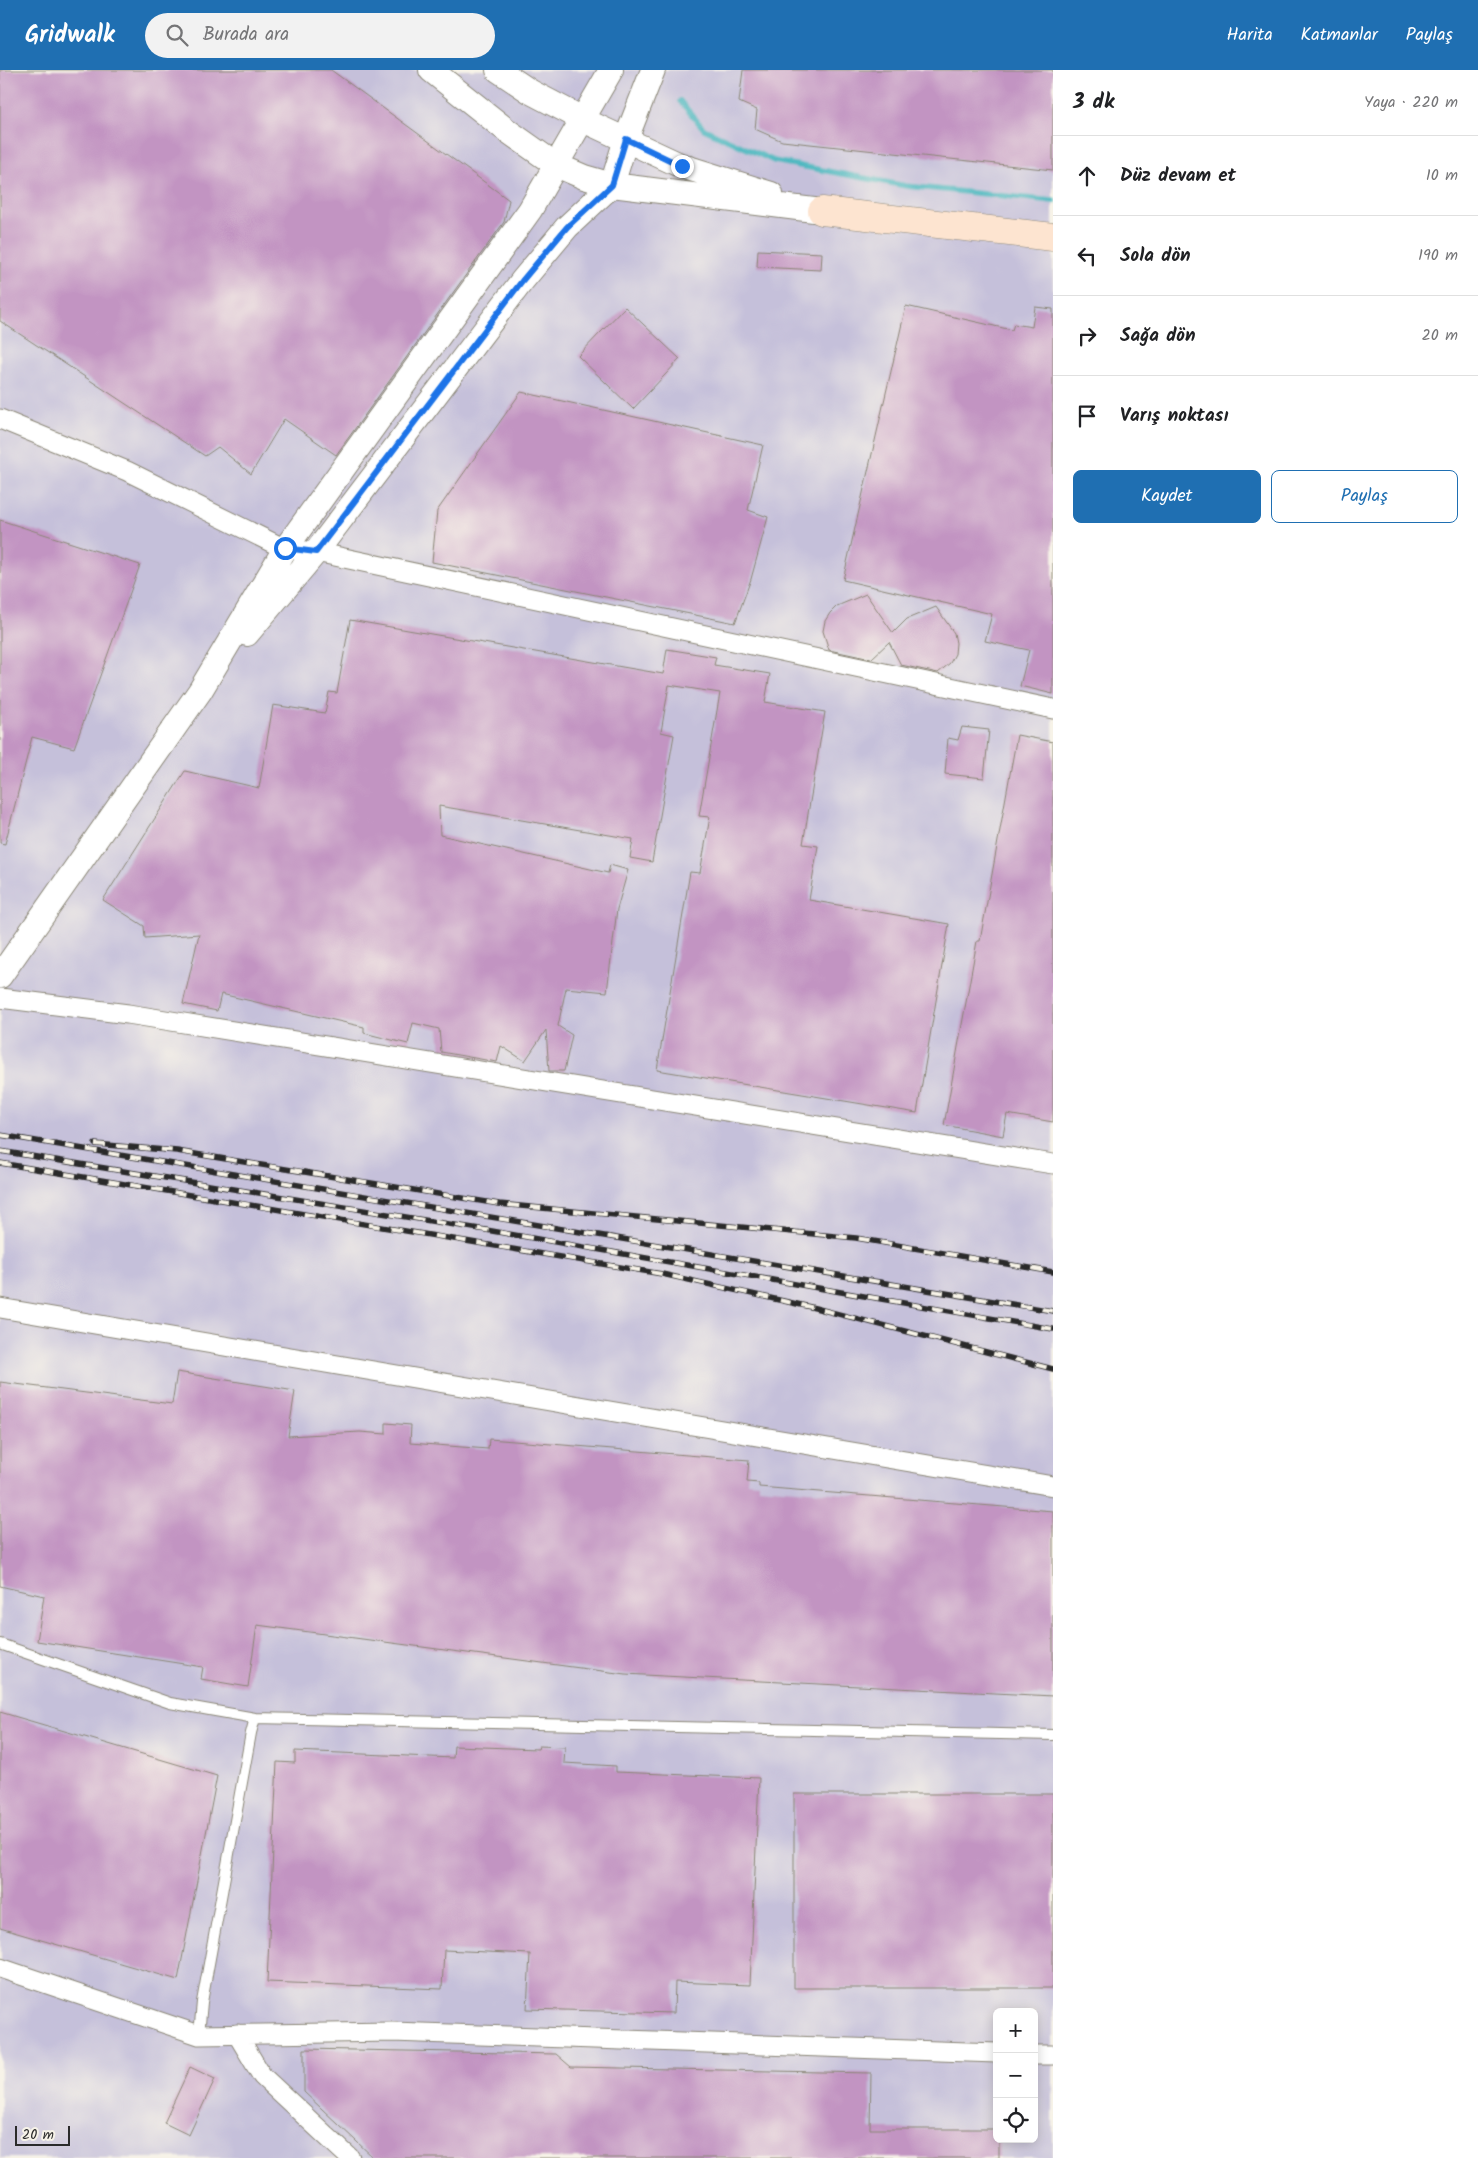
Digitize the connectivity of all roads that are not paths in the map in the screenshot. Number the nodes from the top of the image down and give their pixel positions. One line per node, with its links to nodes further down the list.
1 (431, 70): 7 (street)
2 (498, 70): 5 (street)
3 (611, 70): 5 (street)
4 (653, 70): 6 (street)
5 (583, 118): 6 (street); 7 (street)
6 (626, 139): 8 (street); 9 (street)
7 (556, 165): 8 (street); 12 (street)
8 (612, 185): 9 (street); 13 (street)
9 (822, 211): 10 (main road)
10 (1053, 237)
11 (0, 419): 12 (street)
12 (285, 548): 13 (street); 14 (street)
13 (316, 552): 14 (street); 15 (street)
14 (200, 691): 16 (street)
15 (1053, 709)
16 (0, 976)
17 (0, 998): 18 (street)
18 (1053, 1164)
19 (0, 1308): 20 (street)
20 (1053, 1486)
21 (0, 1644): 22 (lane)
22 (255, 1718): 23 (lane); 26 (lane)
23 (1053, 1735)
24 (0, 1968): 26 (street)
25 (237, 2034): 26 (street); 27 (street); 30 (street)
26 (199, 2035)
27 (993, 2053)
28 (1038, 2054): 29 (street)
29 (1053, 2055)
30 (350, 2158)

